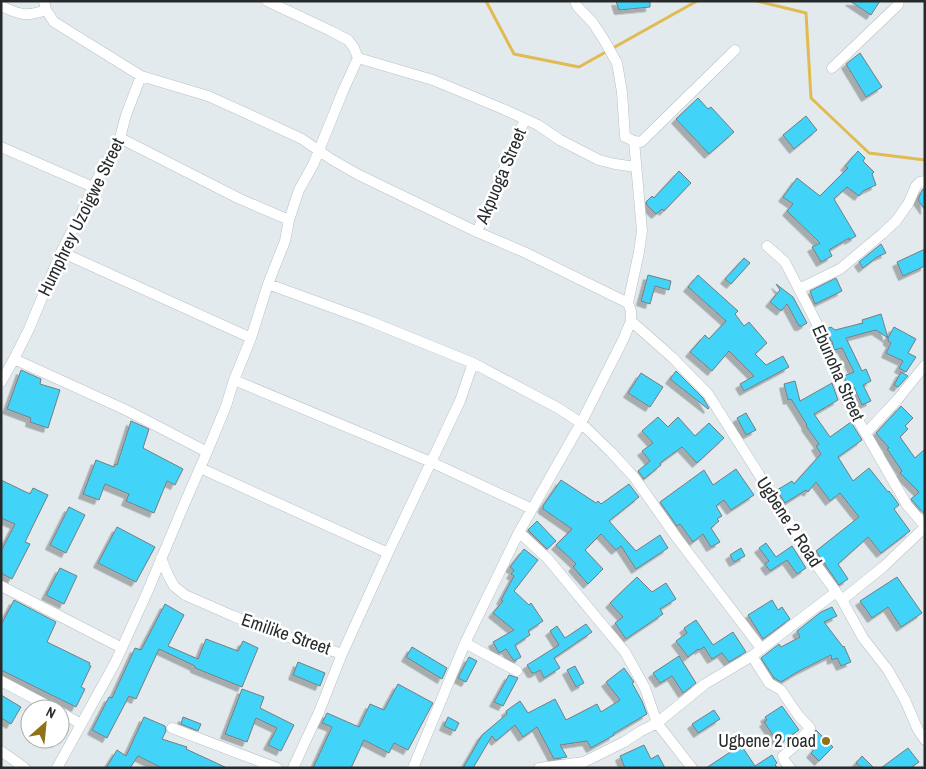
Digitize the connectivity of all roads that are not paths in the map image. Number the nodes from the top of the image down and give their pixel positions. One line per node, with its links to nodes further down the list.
1 (267, 1): 7 (street)
2 (575, 1): 12 (street)
3 (899, 1): 8 (street)
4 (1, 6): 5 (street)
5 (45, 6): 9 (street)
6 (735, 50): 12 (street)
7 (358, 58): 10 (street); 14 (street)
8 (832, 68)
9 (141, 76): 11 (street, Humphrey Uzoigwe Street); 14 (street)
10 (525, 119): 15 (street); 19 (street, Akpuoga Street)
11 (120, 138): 17 (street, Humphrey Uzoigwe Street); 18 (street)
12 (634, 141): 15 (street)
13 (1, 147): 17 (street)
14 (318, 150): 18 (street); 19 (street)
15 (636, 167): 24 (street)
16 (925, 181): 23 (street)
17 (94, 187): 21 (street, Humphrey Uzoigwe Street)
18 (289, 220): 22 (street)
19 (477, 232): 24 (street)
20 (767, 246): 23 (street, Ebunoha Street)
21 (61, 252): 26 (street); 27 (street, Humphrey Uzoigwe Street)
22 (268, 284): 26 (street); 28 (street)
23 (799, 289): 33 (street, Ebunoha Street)
24 (628, 303): 25 (street)
25 (631, 321): 32 (street); 43 (street, Ugbene 2 Road)
26 (251, 338): 30 (street)
27 (14, 359): 31 (street, Humphrey Uzoigwe Street); 34 (street)
28 (473, 363): 32 (street); 35 (street)
29 (925, 365): 33 (street)
30 (234, 380): 34 (street); 35 (street)
31 (1, 382)
32 (581, 423): 37 (street); 46 (street)
33 (866, 434): 38 (street, Ebunoha Street)
34 (207, 452): 36 (street)
35 (432, 462): 37 (street); 40 (street)
36 (200, 468): 40 (street); 41 (street)
37 (532, 509): 39 (street)
38 (925, 527): 43 (street)
39 (519, 532): 44 (street); 53 (street)
40 (388, 553): 47 (street)
41 (161, 558): 45 (street); 47 (street, Emilike Street)
42 (1, 586): 45 (street)
43 (839, 596): 46 (street); 56 (street, Ugbene 2 Road)
44 (465, 644): 49 (street); 63 (street)
45 (122, 648): 54 (street)
46 (761, 648): 48 (street)
47 (342, 654): 62 (street, Emilike Street)
48 (752, 656): 53 (street); 66 (street)
49 (517, 671)
50 (1, 681): 51 (street)
51 (35, 699)
52 (70, 717): 54 (street)
53 (657, 723): 58 (street); 65 (street)
54 (82, 724): 60 (street)
55 (172, 728): 61 (street)
56 (925, 740)
57 (1, 751): 59 (street)
58 (584, 765): 64 (street)
59 (25, 768)
60 (57, 768)
61 (277, 768)
62 (292, 768)
63 (413, 768)
64 (539, 768)
65 (692, 768)
66 (790, 768)

